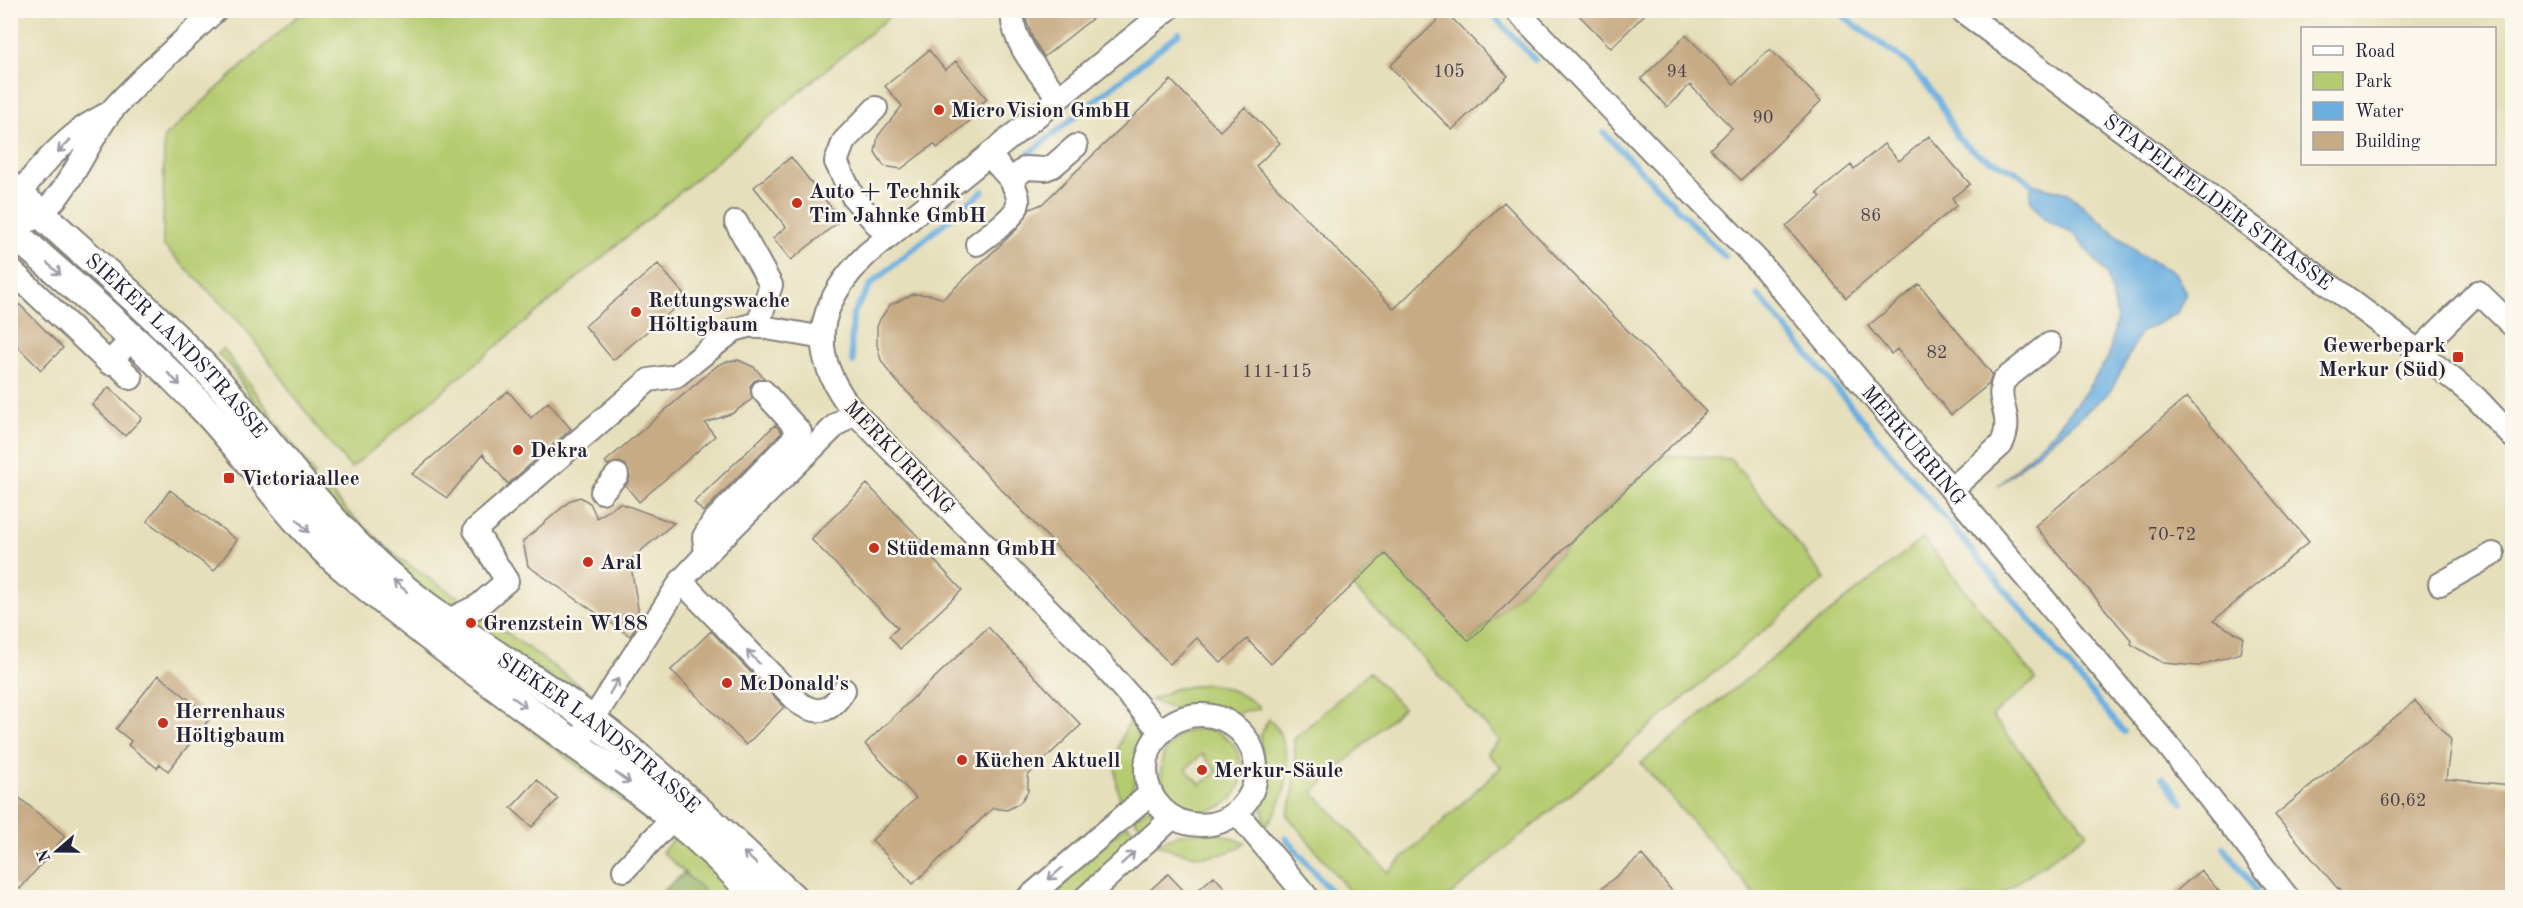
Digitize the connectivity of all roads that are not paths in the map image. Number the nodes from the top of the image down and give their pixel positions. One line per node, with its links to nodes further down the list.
1 (216, 10): 8 (street)
2 (1013, 10): 6 (street)
3 (1167, 10): 6 (street, MERKURRING)
4 (1516, 10): 33 (street, MERKURRING)
5 (1960, 10): 25 (street, STAPELFELDER STRASSE)
6 (1059, 98): 10 (street, MERKURRING)
7 (876, 108): 16 (street)
8 (111, 112): 12 (street, one-way to 12); 13 (street)
9 (1076, 146): 11 (street)
10 (989, 155): 11 (street); 16 (street, MERKURRING)
11 (1011, 180): 17 (street)
12 (13, 198): 13 (main road, SIEKER LANDSTRASSE)
13 (40, 214): 15 (street); 21 (main road, SIEKER LANDSTRASSE)
14 (736, 222): 20 (street)
15 (10, 229): 23 (main road, SIEKER LANDSTRASSE, one-way to 23)
16 (888, 237): 22 (street, MERKURRING)
17 (977, 244)
18 (10, 269): 26 (street)
19 (2512, 325): 25 (street)
20 (757, 327): 22 (street); 38 (street)
21 (165, 328): 23 (main road); 38 (main road, SIEKER LANDSTRASSE, one-way to 21)
22 (823, 338): 30 (street, MERKURRING)
23 (132, 339): 26 (street); 42 (main road, SIEKER LANDSTRASSE, one-way to 42)
24 (2050, 344): 33 (street)
25 (2418, 351): 29 (street, STAPELFELDER STRASSE)
26 (112, 359): 27 (street)
27 (130, 378)
28 (763, 391): 34 (street)
29 (2475, 397): 31 (street, STAPELFELDER STRASSE); 32 (street, STAPELFELDER STRASSE)
30 (854, 412): 34 (street); 41 (street, MERKURRING)
31 (2512, 420)
32 (2512, 436)
33 (1952, 489): 53 (street, MERKURRING)
34 (706, 554): 36 (street)
35 (2493, 554): 37 (street)
36 (681, 581): 39 (street, one-way to 36); 40 (street, one-way to 36)
37 (2440, 584)
38 (447, 621): 40 (main road, SIEKER LANDSTRASSE)
39 (844, 690)
40 (593, 721): 42 (street); 49 (main road, SIEKER LANDSTRASSE, one-way to 40)
41 (1161, 732): 43 (street); 44 (street)
42 (576, 744): 45 (main road, SIEKER LANDSTRASSE, one-way to 45)
43 (1151, 793): 46 (street); 50 (street, one-way to 50)
44 (1236, 812): 46 (street); 52 (street)
45 (674, 817): 47 (street); 48 (main road, SIEKER LANDSTRASSE)
46 (1173, 817): 51 (street, one-way to 46)
47 (624, 870)
48 (757, 897)
49 (794, 897)
50 (1028, 897)
51 (1085, 897)
52 (1308, 897)
53 (2288, 897)

